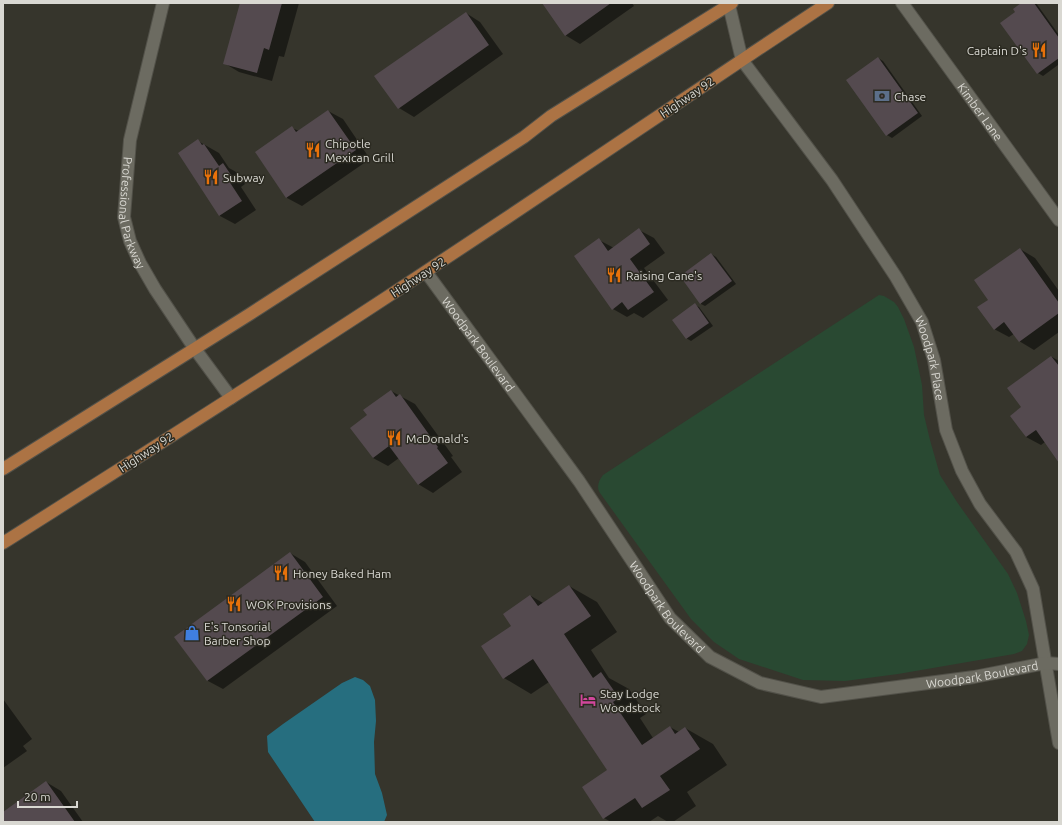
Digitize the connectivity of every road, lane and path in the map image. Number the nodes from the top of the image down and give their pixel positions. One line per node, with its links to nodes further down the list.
1 (163, 3): 8 (street, Professional Parkway)
2 (828, 3): 5 (main road, Highway 92)
3 (902, 3): 6 (street, Kimber Lane)
4 (730, 4): 5 (street, Woodpark Place); 8 (main road)
5 (742, 60): 7 (main road, Highway 92); 13 (street, Woodpark Place)
6 (1059, 220)
7 (426, 272): 9 (main road, Highway 92); 13 (street, Woodpark Boulevard)
8 (195, 349): 9 (street, Professional Parkway); 10 (main road)
9 (231, 398): 11 (main road, Highway 92)
10 (3, 469)
11 (3, 543)
12 (1059, 658): 13 (street)
13 (1046, 664): 14 (street); 15 (street, Woodpark Place)
14 (1059, 664)
15 (1059, 743)

